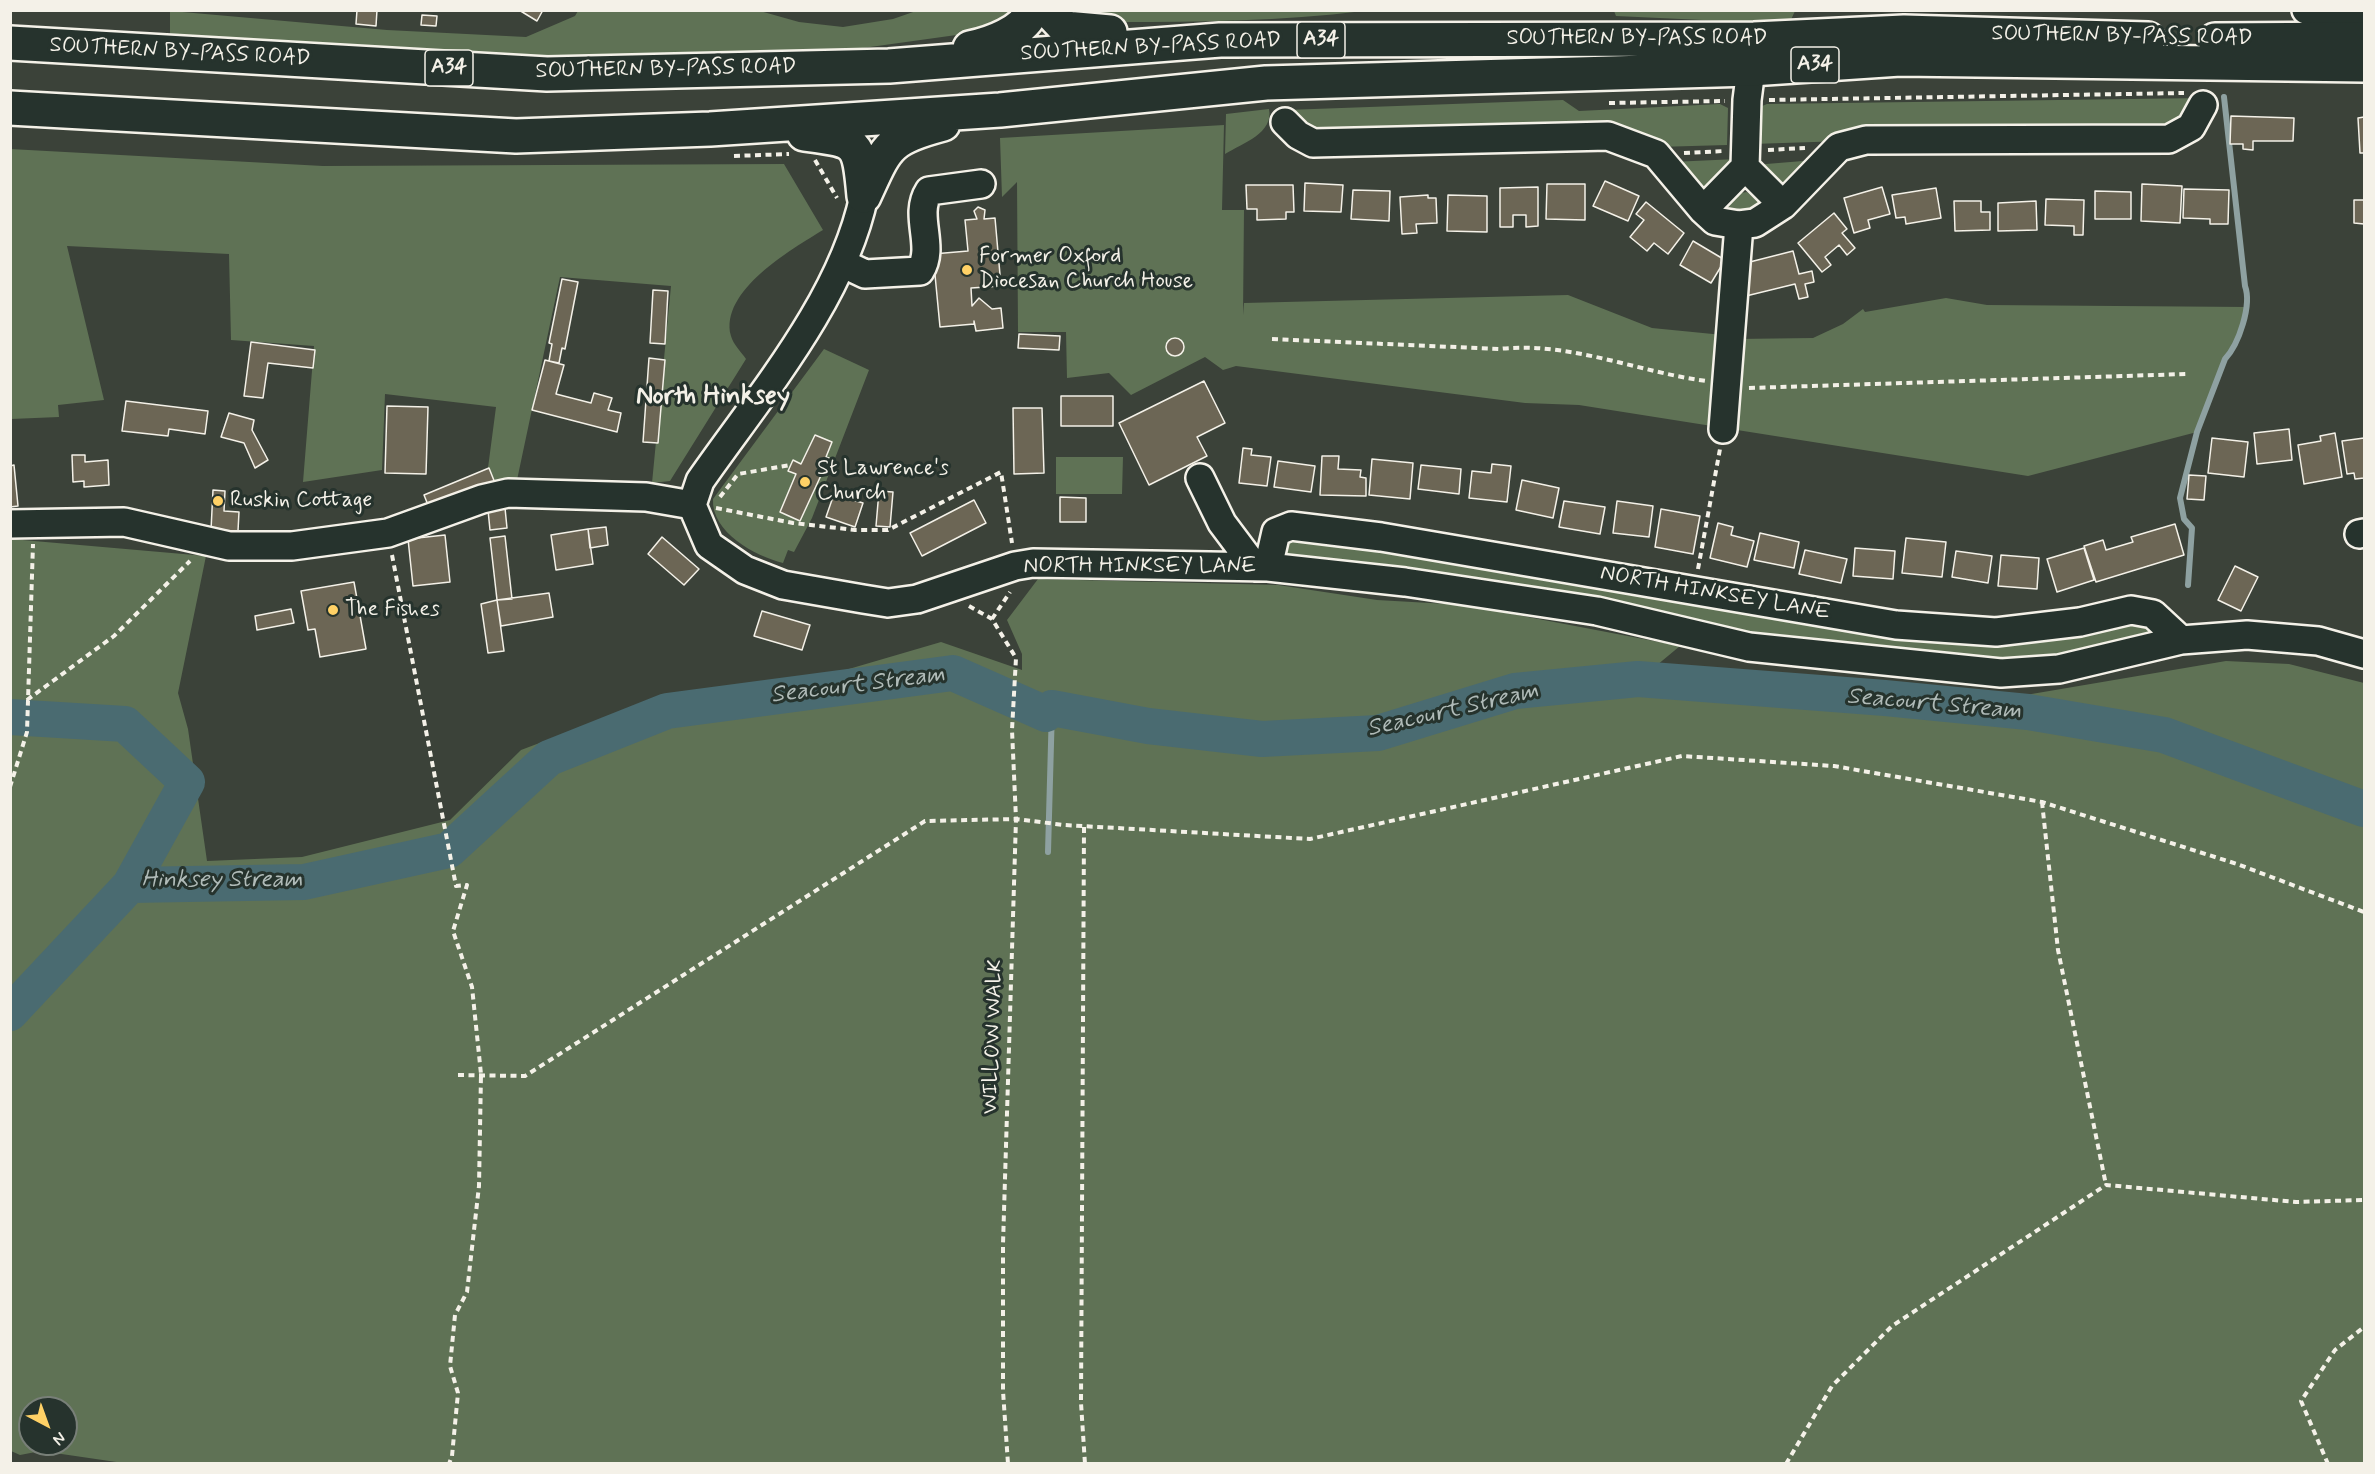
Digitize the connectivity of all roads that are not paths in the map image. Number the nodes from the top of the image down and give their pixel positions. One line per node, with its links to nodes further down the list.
1 (1032, 10): 9 (highway)
2 (1048, 10): 6 (highway)
3 (2306, 10): 4 (street)
4 (2364, 12)
5 (2364, 39): 6 (highway, SOUTHERN BY-PASS ROAD / A34)
6 (1220, 40): 9 (highway, SOUTHERN BY-PASS ROAD / A34)
7 (10, 43): 9 (highway, SOUTHERN BY-PASS ROAD / A34)
8 (2364, 65): 10 (highway, SOUTHERN BY-PASS ROAD / A34)
9 (889, 66)
10 (1749, 85): 13 (highway, SOUTHERN BY-PASS ROAD / A34); 16 (street)
11 (2195, 99): 19 (street)
12 (10, 108): 15 (highway, SOUTHERN BY-PASS ROAD / A34)
13 (1000, 110): 15 (highway, SOUTHERN BY-PASS ROAD / A34); 18 (highway)
14 (1285, 122): 20 (street)
15 (752, 127): 18 (highway)
16 (1745, 167): 19 (street); 20 (street)
17 (981, 184): 22 (street)
18 (852, 201): 22 (street)
19 (1783, 205): 21 (street)
20 (1703, 210): 21 (street)
21 (1739, 225): 23 (street)
22 (842, 263): 25 (street)
23 (1723, 429)
24 (1200, 478): 27 (street)
25 (692, 505): 26 (street); 27 (street, NORTH HINKSEY LANE)
26 (22, 523)
27 (1261, 567): 28 (street, NORTH HINKSEY LANE); 28 (street, NORTH HINKSEY LANE)
28 (2181, 640): 29 (street, NORTH HINKSEY LANE)
29 (2364, 654)

